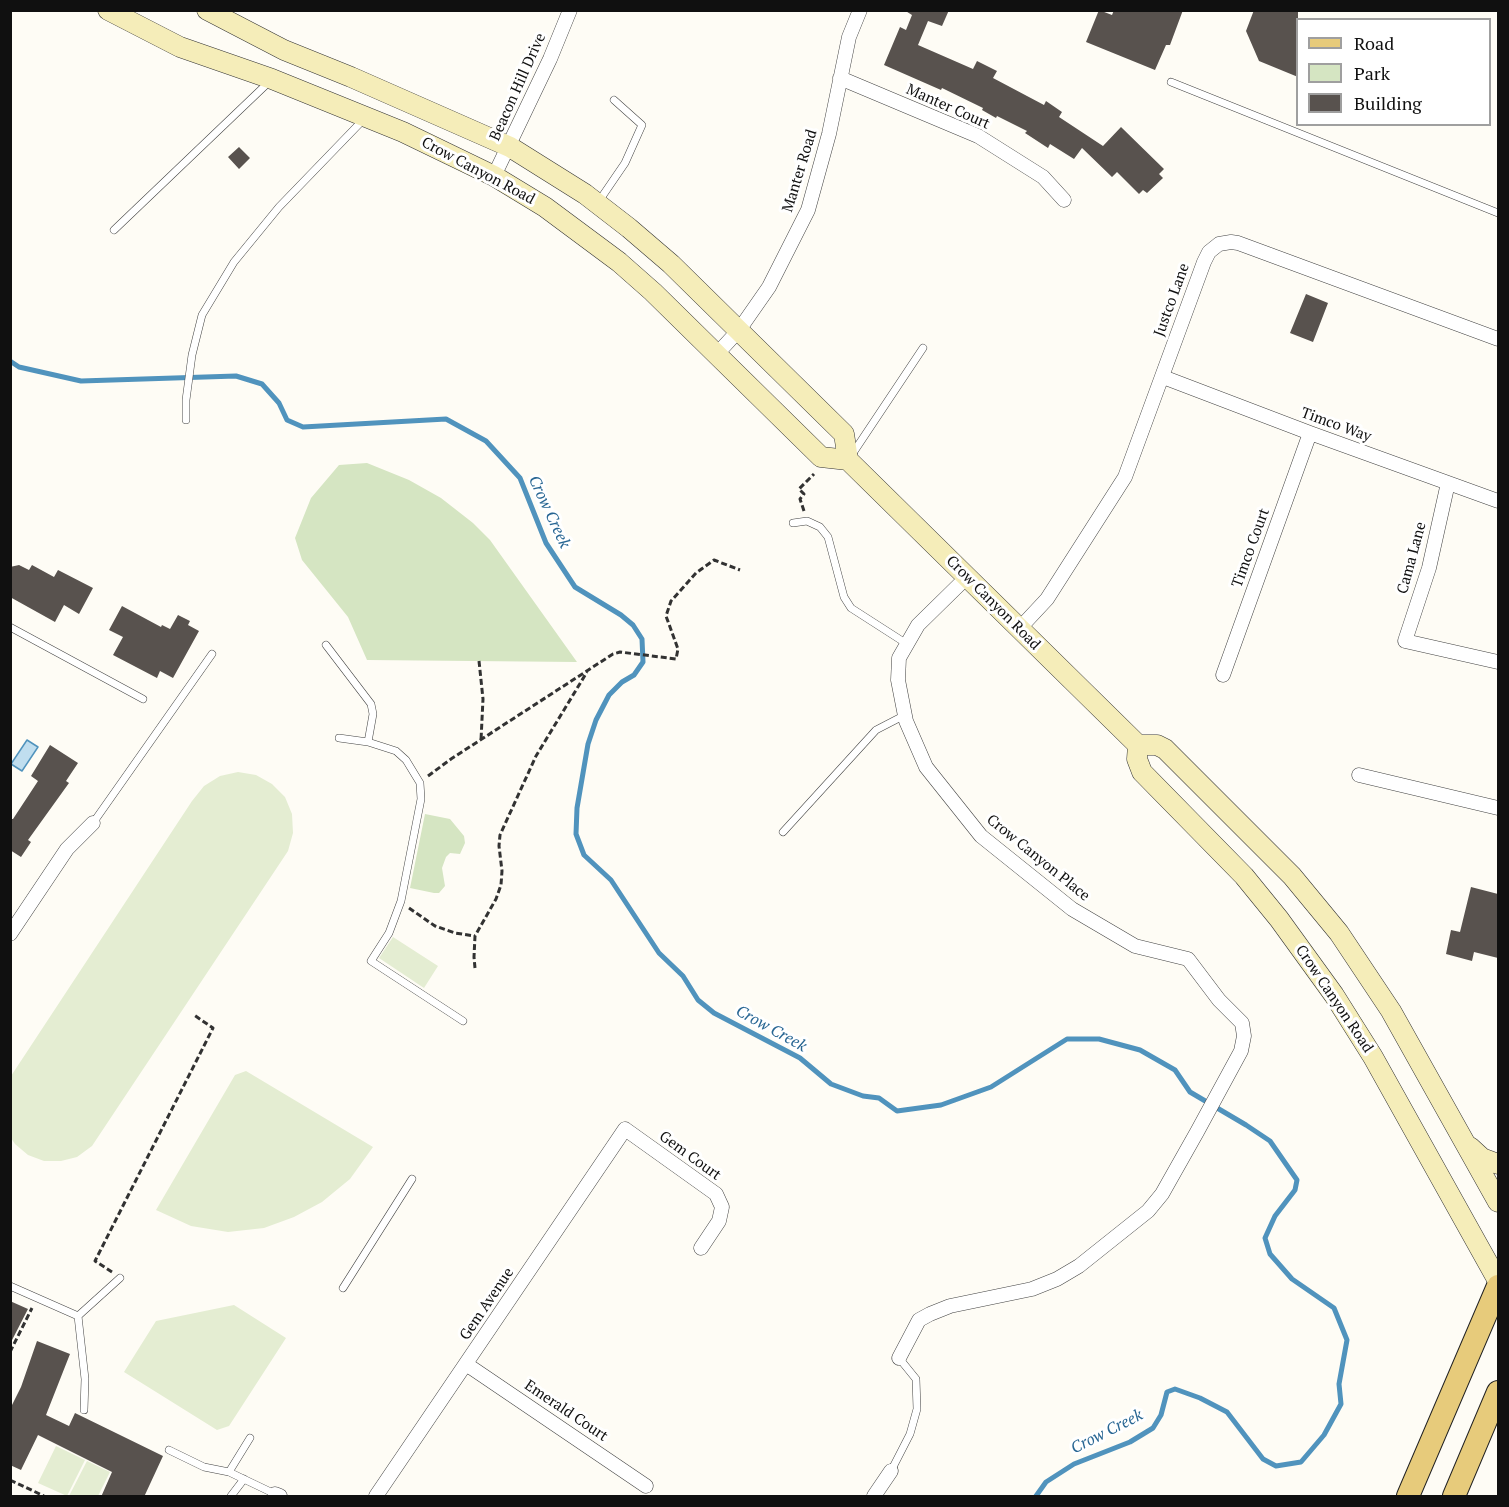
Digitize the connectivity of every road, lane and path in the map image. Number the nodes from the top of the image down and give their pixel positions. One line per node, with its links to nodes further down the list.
1 (108, 10): 6 (main road, Crow Canyon Road)
2 (207, 10): 10 (main road, Crow Canyon Road)
3 (570, 10): 10 (street, Beacon Hill Drive)
4 (860, 10): 5 (street, Manter Road)
5 (840, 78): 12 (street, Manter Court); 16 (street, Manter Road)
6 (272, 79): 9 (main road, Crow Canyon Road); 15 (lane)
7 (1172, 82): 14 (lane)
8 (614, 100): 13 (lane)
9 (366, 117): 11 (main road, Crow Canyon Road); 21 (lane)
10 (510, 147): 11 (street, Beacon Hill Drive); 13 (main road, Crow Canyon Road)
11 (494, 176): 19 (main road, Crow Canyon Road)
12 (1064, 200)
13 (597, 203): 16 (main road, Crow Canyon Road)
14 (1498, 213)
15 (114, 230)
16 (739, 330): 19 (street, Manter Road); 23 (main road, Crow Canyon Road)
17 (1498, 339): 20 (street, Justco Lane)
18 (923, 348): 23 (lane)
19 (716, 355): 23 (main road, Crow Canyon Road)
20 (1163, 377): 22 (street, Timco Way); 31 (street, Justco Lane)
21 (186, 420)
22 (1310, 433): 24 (street, Timco Way); 38 (street, Timco Court)
23 (839, 459): 26 (path); 29 (main road, Crow Canyon Road)
24 (1448, 483): 25 (street, Timco Way); 36 (street, Cama Lane)
25 (1498, 501)
26 (807, 521): 27 (lane); 32 (lane)
27 (793, 523)
28 (740, 570): 37 (path)
29 (967, 577): 31 (main road, Crow Canyon Road); 32 (street, Crow Canyon Place)
30 (10, 627): 39 (lane)
31 (1019, 628): 44 (main road, Crow Canyon Road)
32 (907, 644): 40 (street, Crow Canyon Place)
33 (326, 645): 43 (lane)
34 (212, 654): 48 (lane)
35 (479, 661): 42 (path)
36 (1498, 662)
37 (588, 670): 42 (path); 52 (path)
38 (1223, 675)
39 (143, 699)
40 (905, 715): 49 (lane); 70 (street, Crow Canyon Place)
41 (339, 738): 43 (lane)
42 (481, 740): 46 (path)
43 (368, 742): 46 (lane)
44 (1138, 745): 57 (main road); 63 (main road, Crow Canyon Road)
45 (1359, 775): 47 (street)
46 (420, 783): 50 (lane)
47 (1498, 808)
48 (93, 823): 51 (street)
49 (783, 832)
50 (401, 901): 52 (path); 55 (lane)
51 (10, 934)
52 (475, 936): 53 (path)
53 (476, 968)
54 (194, 1016): 62 (path)
55 (464, 1021)
56 (626, 1129): 61 (street, Gem Court); 71 (street, Gem Avenue)
57 (1466, 1144): 58 (main road); 60 (main road)
58 (1498, 1164)
59 (412, 1179): 66 (lane)
60 (1498, 1202)
61 (701, 1248)
62 (120, 1278): 68 (lane)
63 (1498, 1281)
64 (10, 1286): 67 (lane)
65 (1498, 1286): 88 (main road)
66 (343, 1288)
67 (37, 1297): 68 (lane); 69 (path)
68 (78, 1316): 73 (lane)
69 (10, 1352)
70 (898, 1358): 78 (lane)
71 (466, 1364): 82 (street, Emerald Court); 87 (street, Gem Avenue)
72 (1498, 1392): 76 (main road)
73 (84, 1410)
74 (1498, 1419): 76 (main road)
75 (250, 1438): 79 (lane)
76 (1477, 1443): 89 (main road)
77 (169, 1450): 79 (lane)
78 (891, 1471): 84 (street)
79 (229, 1472): 80 (lane)
80 (244, 1479): 83 (lane); 86 (lane)
81 (10, 1480): 85 (path)
82 (646, 1486)
83 (277, 1495)
84 (874, 1496)
85 (44, 1497)
86 (231, 1497)
87 (376, 1497)
88 (1408, 1497)
89 (1454, 1497)

